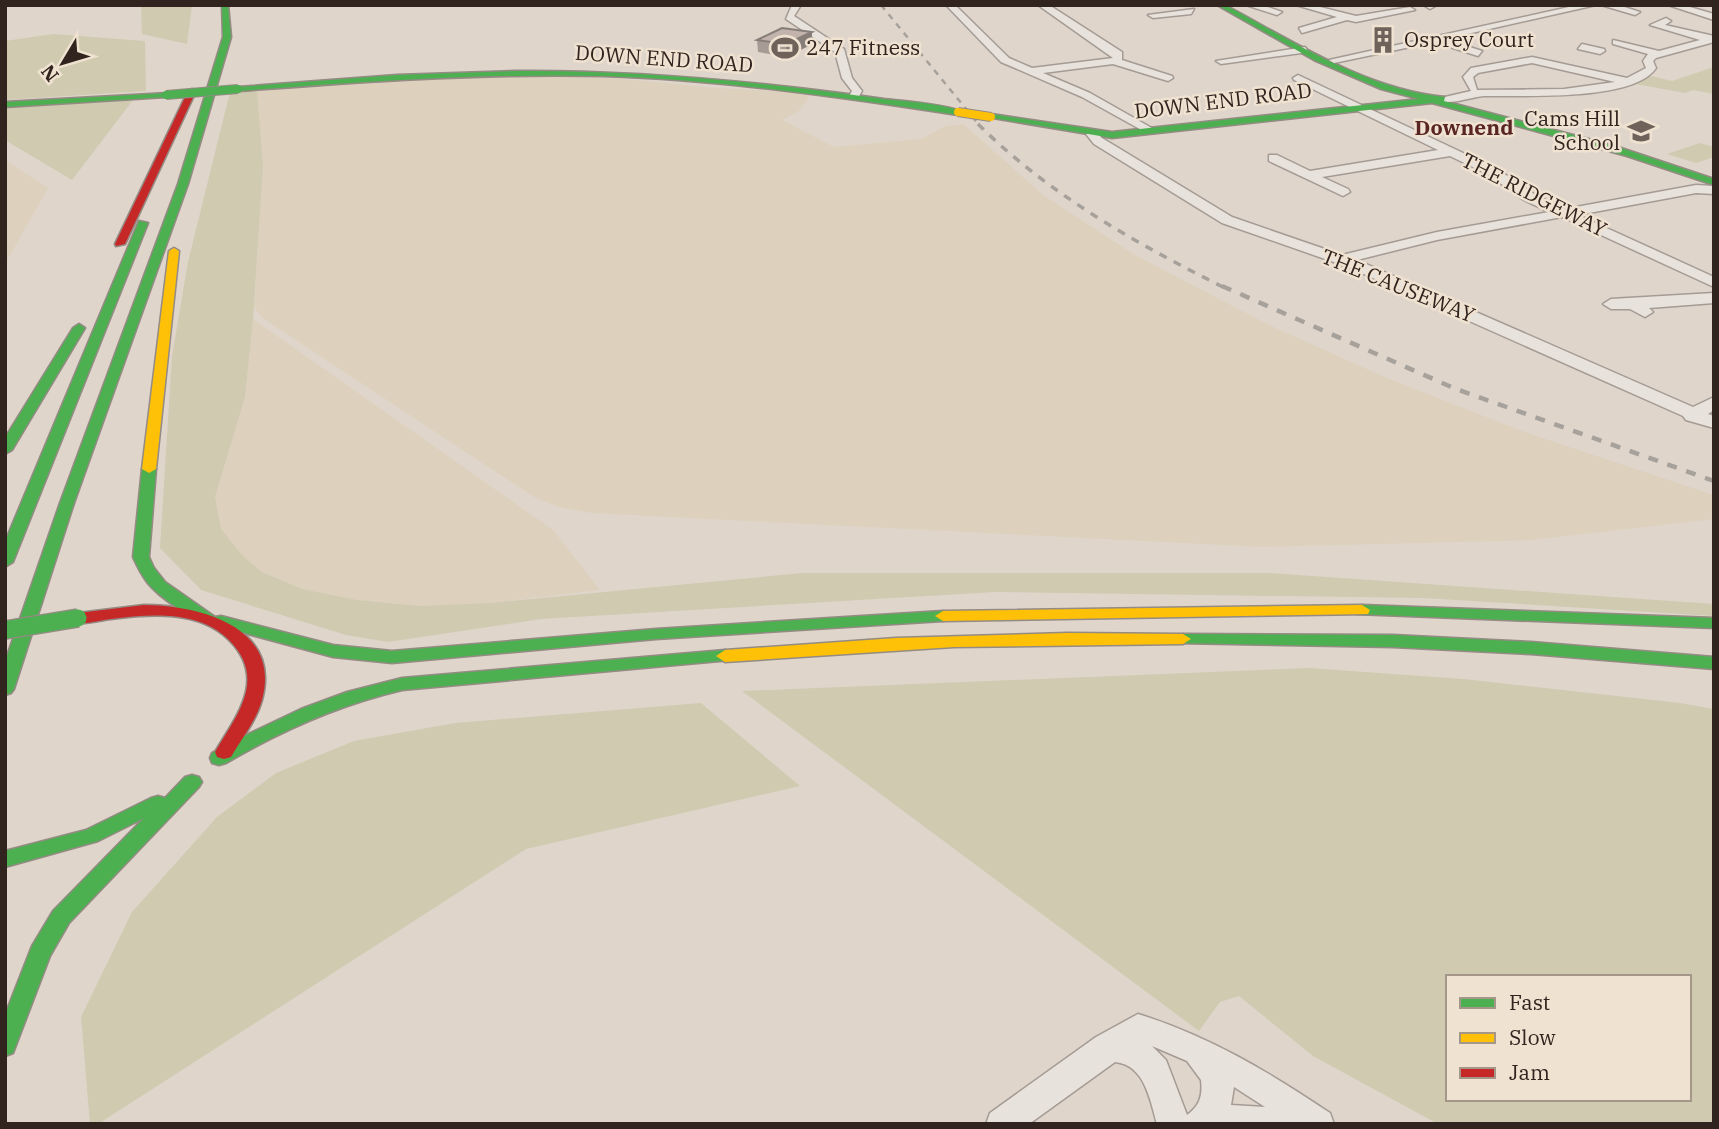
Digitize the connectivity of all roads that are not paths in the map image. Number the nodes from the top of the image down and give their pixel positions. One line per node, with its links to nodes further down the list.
1 (225, 5): 51 (main road)
2 (796, 5): 41 (street)
3 (950, 5): 33 (street)
4 (1042, 5): 30 (street)
5 (1220, 5): 27 (main road)
6 (1592, 5): 24 (street)
7 (1605, 5): 13 (street)
8 (1672, 5): 17 (street)
9 (1255, 6): 14 (street)
10 (1359, 6): 15 (street)
11 (1303, 9): 15 (street); 21 (street)
12 (1191, 11): 20 (street)
13 (1635, 12)
14 (1279, 13)
15 (1328, 13): 18 (street)
16 (1409, 13): 18 (street)
17 (1714, 17)
18 (1345, 18): 21 (street)
19 (1666, 22): 25 (street)
20 (1173, 25)
21 (1316, 26): 22 (street); 23 (street)
22 (1302, 30)
23 (1335, 32)
24 (1438, 40): 28 (street); 32 (street)
25 (1713, 40): 29 (street)
26 (1582, 47): 29 (street)
27 (1306, 51): 31 (street); 32 (main road); 42 (main road)
28 (1478, 53)
29 (1658, 54): 37 (street)
30 (1114, 61): 33 (street); 34 (street)
31 (1221, 61)
32 (1334, 61): 42 (main road)
33 (1027, 71): 45 (street)
34 (1167, 78)
35 (1298, 78): 44 (street, THE RIDGEWAY)
36 (1466, 81): 37 (street); 39 (street); 42 (street)
37 (1627, 81): 40 (street)
38 (1526, 83): 40 (street)
39 (1493, 89)
40 (1560, 94): 42 (street)
41 (854, 96): 43 (main road, DOWN END ROAD, bridge); 46 (main road, DOWN END ROAD, bridge)
42 (1441, 97): 44 (main road, DOWN END ROAD); 50 (main road)
43 (5, 105)
44 (1354, 106): 45 (main road, DOWN END ROAD); 47 (street, THE RIDGEWAY)
45 (1151, 131): 46 (main road, DOWN END ROAD)
46 (1092, 134): 55 (street, THE CAUSEWAY)
47 (1450, 152): 49 (street); 54 (street, THE RIDGEWAY)
48 (1273, 158): 49 (street)
49 (1309, 175): 53 (street)
50 (1714, 182)
51 (183, 184): 65 (main road); 72 (main road)
52 (1714, 190): 54 (street)
53 (1343, 192)
54 (1564, 213): 55 (street); 56 (street, THE RIDGEWAY)
55 (1341, 260): 60 (street, THE CAUSEWAY)
56 (1714, 284)
57 (1714, 298): 58 (street)
58 (1611, 304)
59 (1714, 402): 60 (street)
60 (1692, 416): 61 (street, THE CAUSEWAY)
61 (1714, 423)
62 (5, 450): 63 (main road)
63 (5, 562)
64 (1234, 612): 65 (main road); 66 (main road); 68 (main road)
65 (214, 619): 67 (main road, bridge); 73 (main road)
66 (1714, 623)
67 (5, 630)
68 (1582, 635)
69 (1244, 639): 70 (main road); 71 (main road); 73 (main road)
70 (1714, 663)
71 (1661, 675)
72 (5, 689)
73 (219, 758): 74 (main road)
74 (192, 782): 75 (main road); 77 (main road)
75 (5, 859)
76 (1175, 1038): 78 (street); 79 (street); 83 (street)
77 (5, 1046)
78 (1107, 1047): 80 (street); 81 (street)
79 (1204, 1123): 82 (street)
80 (1002, 1124)
81 (1174, 1124)
82 (1284, 1124)
83 (1318, 1124)

